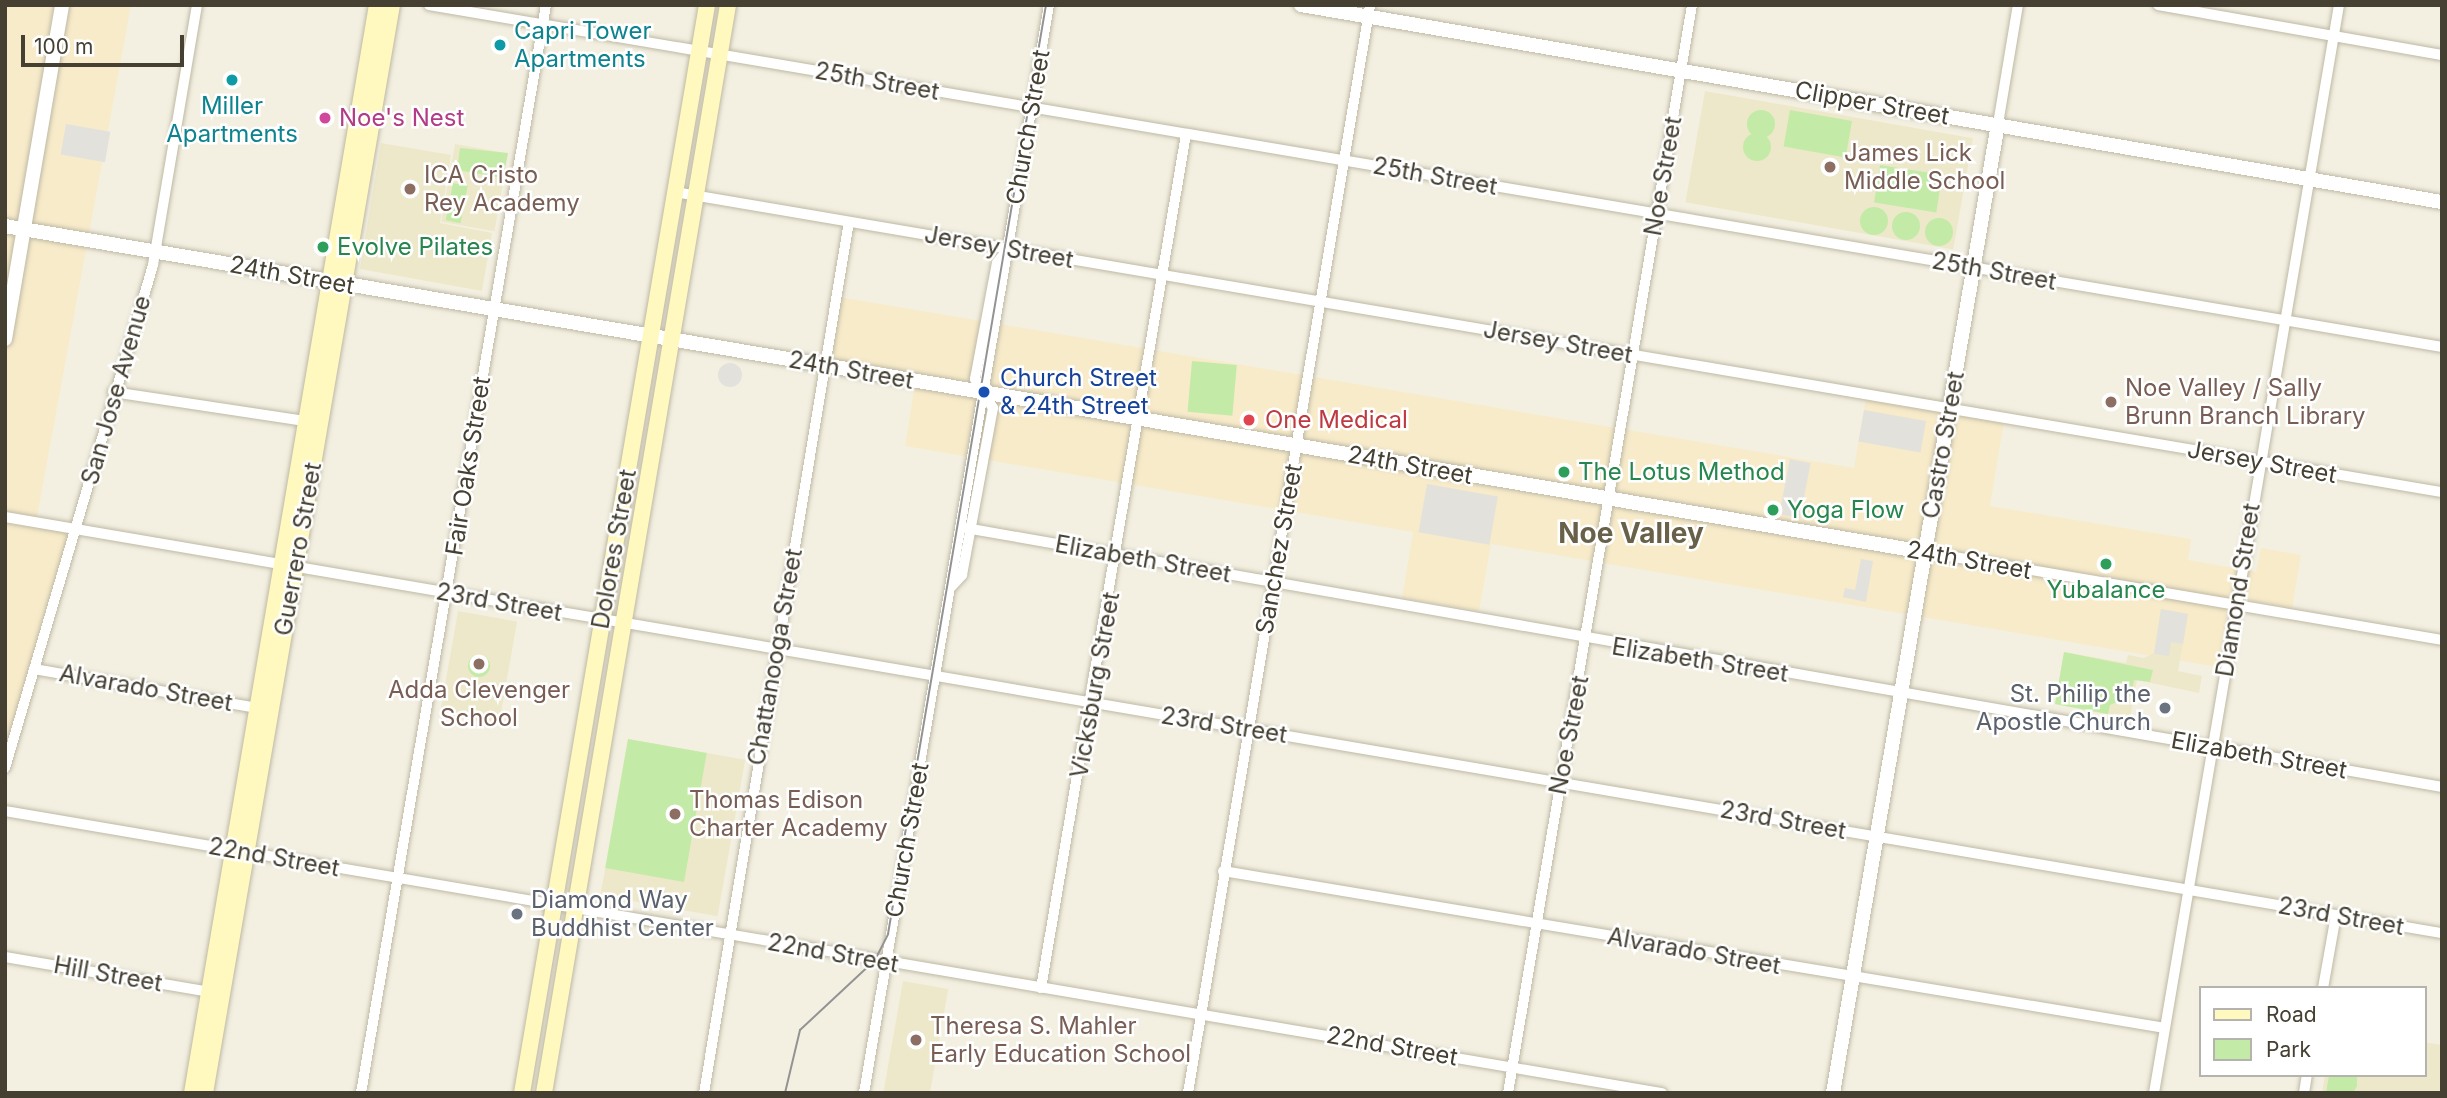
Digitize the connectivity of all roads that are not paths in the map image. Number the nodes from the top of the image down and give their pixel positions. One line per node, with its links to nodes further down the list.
1 (62, 5): 33 (street)
2 (197, 5): 35 (street, San Jose Avenue)
3 (377, 5): 38 (main road, Guerrero Street)
4 (391, 5): 38 (main road, Guerrero Street)
5 (429, 5): 16 (street, 25th Street)
6 (546, 5): 16 (street, Fair Oaks Street)
7 (707, 5): 18 (main road, Dolores Street)
8 (728, 5): 19 (main road, Dolores Street)
9 (1049, 5): 22 (street, Church Street)
10 (1301, 5): 15 (street, Clipper Street)
11 (1692, 5): 21 (street, Noe Street)
12 (2018, 5): 23 (street, Castro Street)
13 (2158, 5): 17 (street)
14 (2339, 5): 17 (street, Diamond Street)
15 (1369, 11): 21 (street, Clipper Street); 25 (street, Sanchez Street)
16 (542, 24): 18 (street, 25th Street); 40 (street, Fair Oaks Street)
17 (2333, 35): 20 (street); 26 (street, Diamond Street)
18 (699, 51): 19 (street, 25th Street); 27 (main road, Dolores Street)
19 (720, 55): 22 (street, 25th Street); 28 (main road, Dolores Street)
20 (2442, 55)
21 (1681, 70): 23 (street, Clipper Street); 30 (street, Noe Street)
22 (1031, 107): 24 (street, 25th Street); 34 (street, Church Street)
23 (1998, 124): 26 (street, Clipper Street); 36 (street, Castro Street)
24 (1186, 134): 25 (street, 25th Street); 37 (street, Vicksburg Street)
25 (1343, 160): 30 (street, 25th Street); 39 (street, Sanchez Street)
26 (2309, 179): 29 (street, Clipper Street); 41 (street, Diamond Street)
27 (675, 192): 28 (street, Jersey Street); 42 (main road, Dolores Street)
28 (696, 195): 31 (street, Jersey Street); 44 (main road, Dolores Street)
29 (2442, 202)
30 (1657, 214): 36 (street, 25th Street); 46 (street, Noe Street)
31 (849, 222): 34 (street, Jersey Street); 47 (street, Chattanooga Street)
32 (5, 226): 33 (street, 24th Street)
33 (24, 229): 35 (street, 24th Street); 43 (street)
34 (1007, 248): 37 (street, Jersey Street); 49 (street, Church Street)
35 (156, 252): 38 (street, 24th Street); 48 (street, San Jose Avenue)
36 (1973, 267): 41 (street, 25th Street); 50 (street, Castro Street)
37 (1162, 275): 39 (street, Jersey Street); 51 (street, Vicksburg Street)
38 (337, 283): 40 (street, 24th Street); 52 (main road, Guerrero Street); 62 (main road, Guerrero Street)
39 (1320, 302): 46 (street, Jersey Street); 53 (street, Sanchez Street)
40 (495, 310): 42 (street, 24th Street); 64 (street, Fair Oaks Street)
41 (2285, 320): 45 (street, 25th Street); 54 (street, Diamond Street)
42 (650, 336): 44 (street, 24th Street); 66 (main road, Dolores Street)
43 (5, 339)
44 (671, 340): 47 (street, 24th Street); 67 (main road, Dolores Street)
45 (2442, 347)
46 (1633, 355): 50 (street, Jersey Street); 56 (street, Noe Street)
47 (825, 366): 49 (street, 24th Street); 70 (street, Chattanooga Street)
48 (113, 392): 52 (street); 59 (street, San Jose Avenue)
49 (983, 393): 51 (street, 24th Street); 58 (street, Church Street)
50 (1949, 408): 54 (street, Jersey Street); 60 (street, Castro Street)
51 (1141, 420): 53 (street, 24th Street); 61 (street, Vicksburg Street)
52 (306, 421): 62 (main road, Guerrero Street)
53 (1297, 446): 56 (street, 24th Street); 63 (street, Sanchez Street)
54 (2260, 461): 55 (street, Jersey Street); 65 (street, Diamond Street)
55 (2442, 492)
56 (1610, 499): 60 (street, 24th Street); 69 (street, Noe Street)
57 (5, 517): 59 (street, 23rd Street)
58 (966, 528): 61 (street, Elizabeth Street); 72 (street, Church Street)
59 (75, 529): 62 (street, 23rd Street); 71 (street, San Jose Avenue)
60 (1925, 552): 65 (street, 24th Street); 73 (street, Castro Street)
61 (1117, 554): 63 (street, Elizabeth Street); 74 (street, Vicksburg Street)
62 (288, 566): 64 (street, 23rd Street); 75 (main road, Guerrero Street); 83 (main road, Guerrero Street)
63 (1271, 587): 69 (street, Elizabeth Street); 76 (street, Sanchez Street)
64 (447, 593): 66 (street, 23rd Street); 85 (street, Fair Oaks Street)
65 (2235, 606): 68 (street, 24th Street); 77 (street, Diamond Street)
66 (602, 619): 67 (street, 23rd Street); 87 (main road, Dolores Street)
67 (623, 623): 70 (street, 23rd Street); 88 (main road, Dolores Street)
68 (2442, 640)
69 (1587, 641): 73 (street, Elizabeth Street); 79 (street, Noe Street)
70 (776, 649): 72 (street, 23rd Street); 92 (street, Chattanooga Street)
71 (34, 669): 75 (street, Alvarado Street); 78 (street, San Jose Avenue)
72 (936, 677): 74 (street, 23rd Street); 94 (street, Church Street)
73 (1901, 693): 77 (street, Elizabeth Street); 82 (street, Castro Street)
74 (1092, 704): 76 (street, 23rd Street); 97 (street, Vicksburg Street)
75 (258, 708): 83 (main road, Guerrero Street)
76 (1247, 728): 79 (street, 23rd Street); 84 (street, Sanchez Street)
77 (2213, 748): 80 (street, Elizabeth Street); 86 (street, Diamond Street)
78 (5, 768)
79 (1560, 782): 82 (street, 23rd Street); 90 (street, Noe Street)
80 (2442, 787)
81 (5, 811): 83 (street, 22nd Street)
82 (1877, 836): 86 (street, 23rd Street); 95 (street, Castro Street)
83 (240, 851): 85 (street, 22nd Street); 98 (main road, Guerrero Street); 105 (main road, Guerrero Street)
84 (1223, 871): 90 (street, Alvarado Street); 99 (street, Sanchez Street)
85 (399, 878): 87 (street, 22nd Street); 106 (street, Fair Oaks Street)
86 (2189, 890): 89 (street, 23rd Street); 100 (street, Diamond Street)
87 (554, 904): 88 (street, 22nd Street); 101 (main road, Dolores Street)
88 (575, 908): 92 (street, 22nd Street); 102 (main road, Dolores Street)
89 (2336, 915): 91 (street, 23rd Street); 96 (street)
90 (1536, 924): 95 (street, Alvarado Street); 103 (street, Noe Street)
91 (2442, 933)
92 (729, 934): 94 (street, 22nd Street); 109 (street, Chattanooga Street)
93 (5, 957): 98 (street, Hill Street)
94 (886, 962): 97 (street, 22nd Street); 110 (street, Church Street)
95 (1853, 978): 100 (street, Alvarado Street); 114 (street, Castro Street)
96 (2323, 986)
97 (1041, 988): 99 (street, 22nd Street)
98 (210, 992): 104 (main road, Guerrero Street)
99 (1200, 1013): 103 (street, 22nd Street); 111 (street, Sanchez Street)
100 (2165, 1028): 115 (street, Diamond Street)
101 (530, 1048): 102 (main road); 107 (main road, Dolores Street)
102 (551, 1051): 108 (main road, Dolores Street)
103 (1512, 1067): 112 (street, Noe Street); 113 (street, 22nd Street)
104 (192, 1093)
105 (205, 1093)
106 (360, 1093)
107 (522, 1093)
108 (544, 1093)
109 (704, 1093)
110 (864, 1093)
111 (1188, 1093)
112 (1508, 1093)
113 (1662, 1093)
114 (1833, 1093)
115 (2154, 1093)

